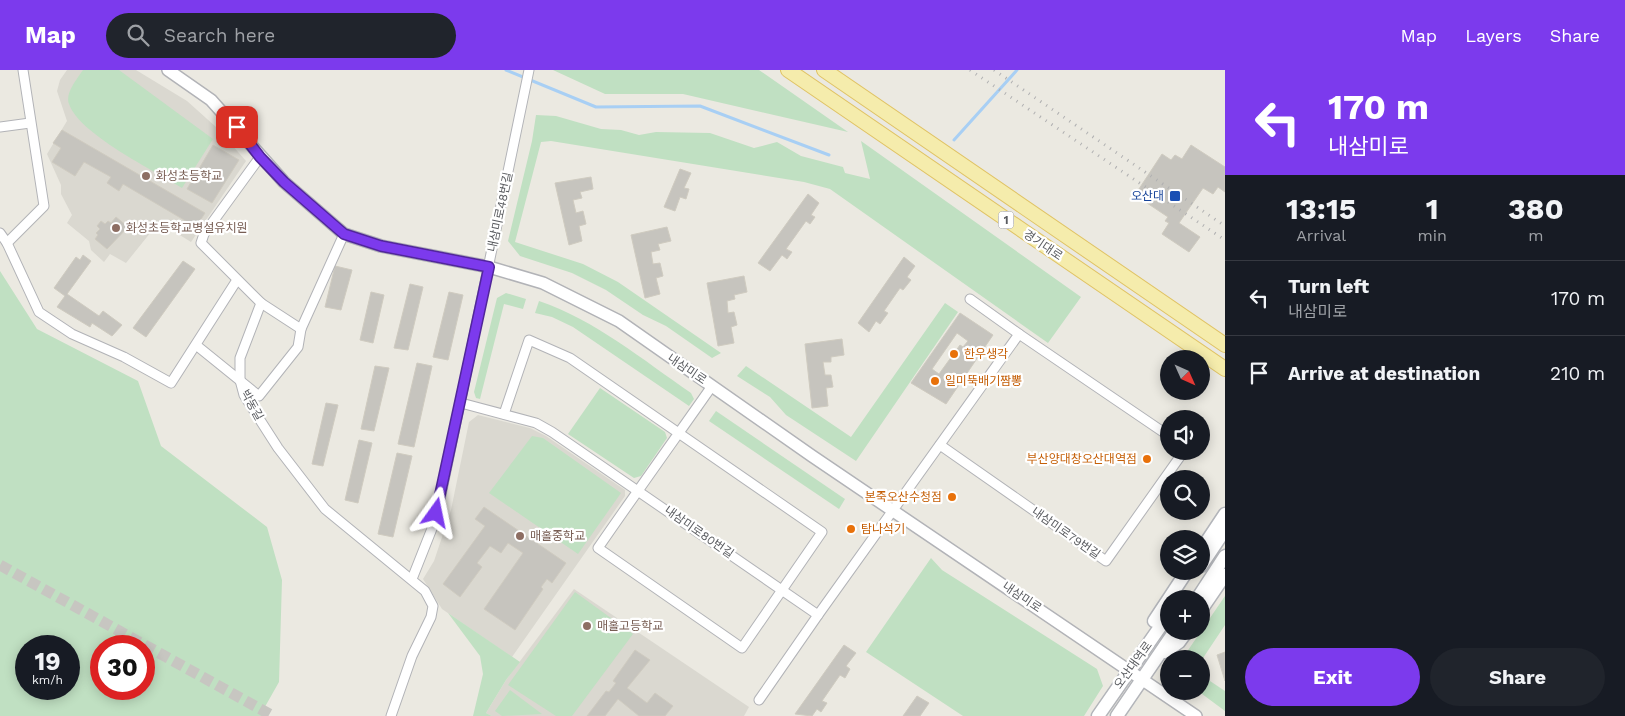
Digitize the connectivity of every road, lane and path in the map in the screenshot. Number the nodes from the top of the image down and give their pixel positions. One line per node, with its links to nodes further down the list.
1 (23, 70): 6 (street)
2 (168, 70): 8 (street, 내삼미로)
3 (529, 70): 12 (street, 내삼미로48번길)
4 (788, 70): 20 (main road, 경기대로 / 1)
5 (824, 70): 19 (main road, 경기대로 / 1)
6 (30, 123): 7 (street); 11 (street)
7 (0, 127)
8 (260, 157): 10 (street, 내삼미로); 13 (street)
9 (0, 233): 11 (street)
10 (344, 234): 12 (street, 내삼미로); 16 (street)
11 (7, 243): 18 (street)
12 (489, 267): 22 (street, 내삼미로); 23 (street, 내삼미로48번길)
13 (237, 280): 15 (street); 18 (street)
14 (970, 299): 17 (street)
15 (261, 302): 16 (street); 21 (street, 박동길)
16 (301, 329): 21 (street)
17 (1019, 334): 25 (street); 27 (street)
18 (196, 345): 21 (street)
19 (1225, 345)
20 (1225, 369)
21 (240, 380): 37 (street, 박동길)
22 (712, 386): 26 (street); 30 (street, 내삼미로)
23 (461, 403): 24 (street, 내삼미로80번길); 37 (street, 내삼미로48번길)
24 (504, 414): 26 (street); 29 (street, 내삼미로80번길)
25 (1160, 430)
26 (679, 433): 29 (street); 39 (street)
27 (940, 445): 28 (street, 내삼미로79번길); 30 (street)
28 (1178, 460)
29 (638, 490): 39 (street, 내삼미로80번길); 39 (street)
30 (894, 511): 42 (street); 48 (street, 내삼미로)
31 (1225, 514): 33 (main road)
32 (1225, 530): 34 (main road)
33 (1210, 536)
34 (1210, 552)
35 (1225, 556): 40 (main road)
36 (1225, 575): 41 (main road)
37 (412, 579): 51 (street, 박동길)
38 (1181, 580): 46 (main road)
39 (782, 590): 42 (street, 내삼미로80번길)
40 (1203, 590)
41 (1210, 597)
42 (818, 615): 50 (street)
43 (1160, 627): 46 (main road, 오산대역로)
44 (1169, 640): 47 (main road, 오산대역로)
45 (1180, 640): 47 (main road)
46 (1146, 648): 48 (main road, 오산대역로)
47 (1158, 656): 49 (main road, 오산대역로)
48 (1130, 670): 49 (street, 내삼미로); 52 (main road, 오산대역로)
49 (1143, 680): 53 (main road, 오산대역로); 54 (street, 내삼미로)
50 (759, 700)
51 (392, 716)
52 (1098, 716)
53 (1117, 716)
54 (1196, 716)

